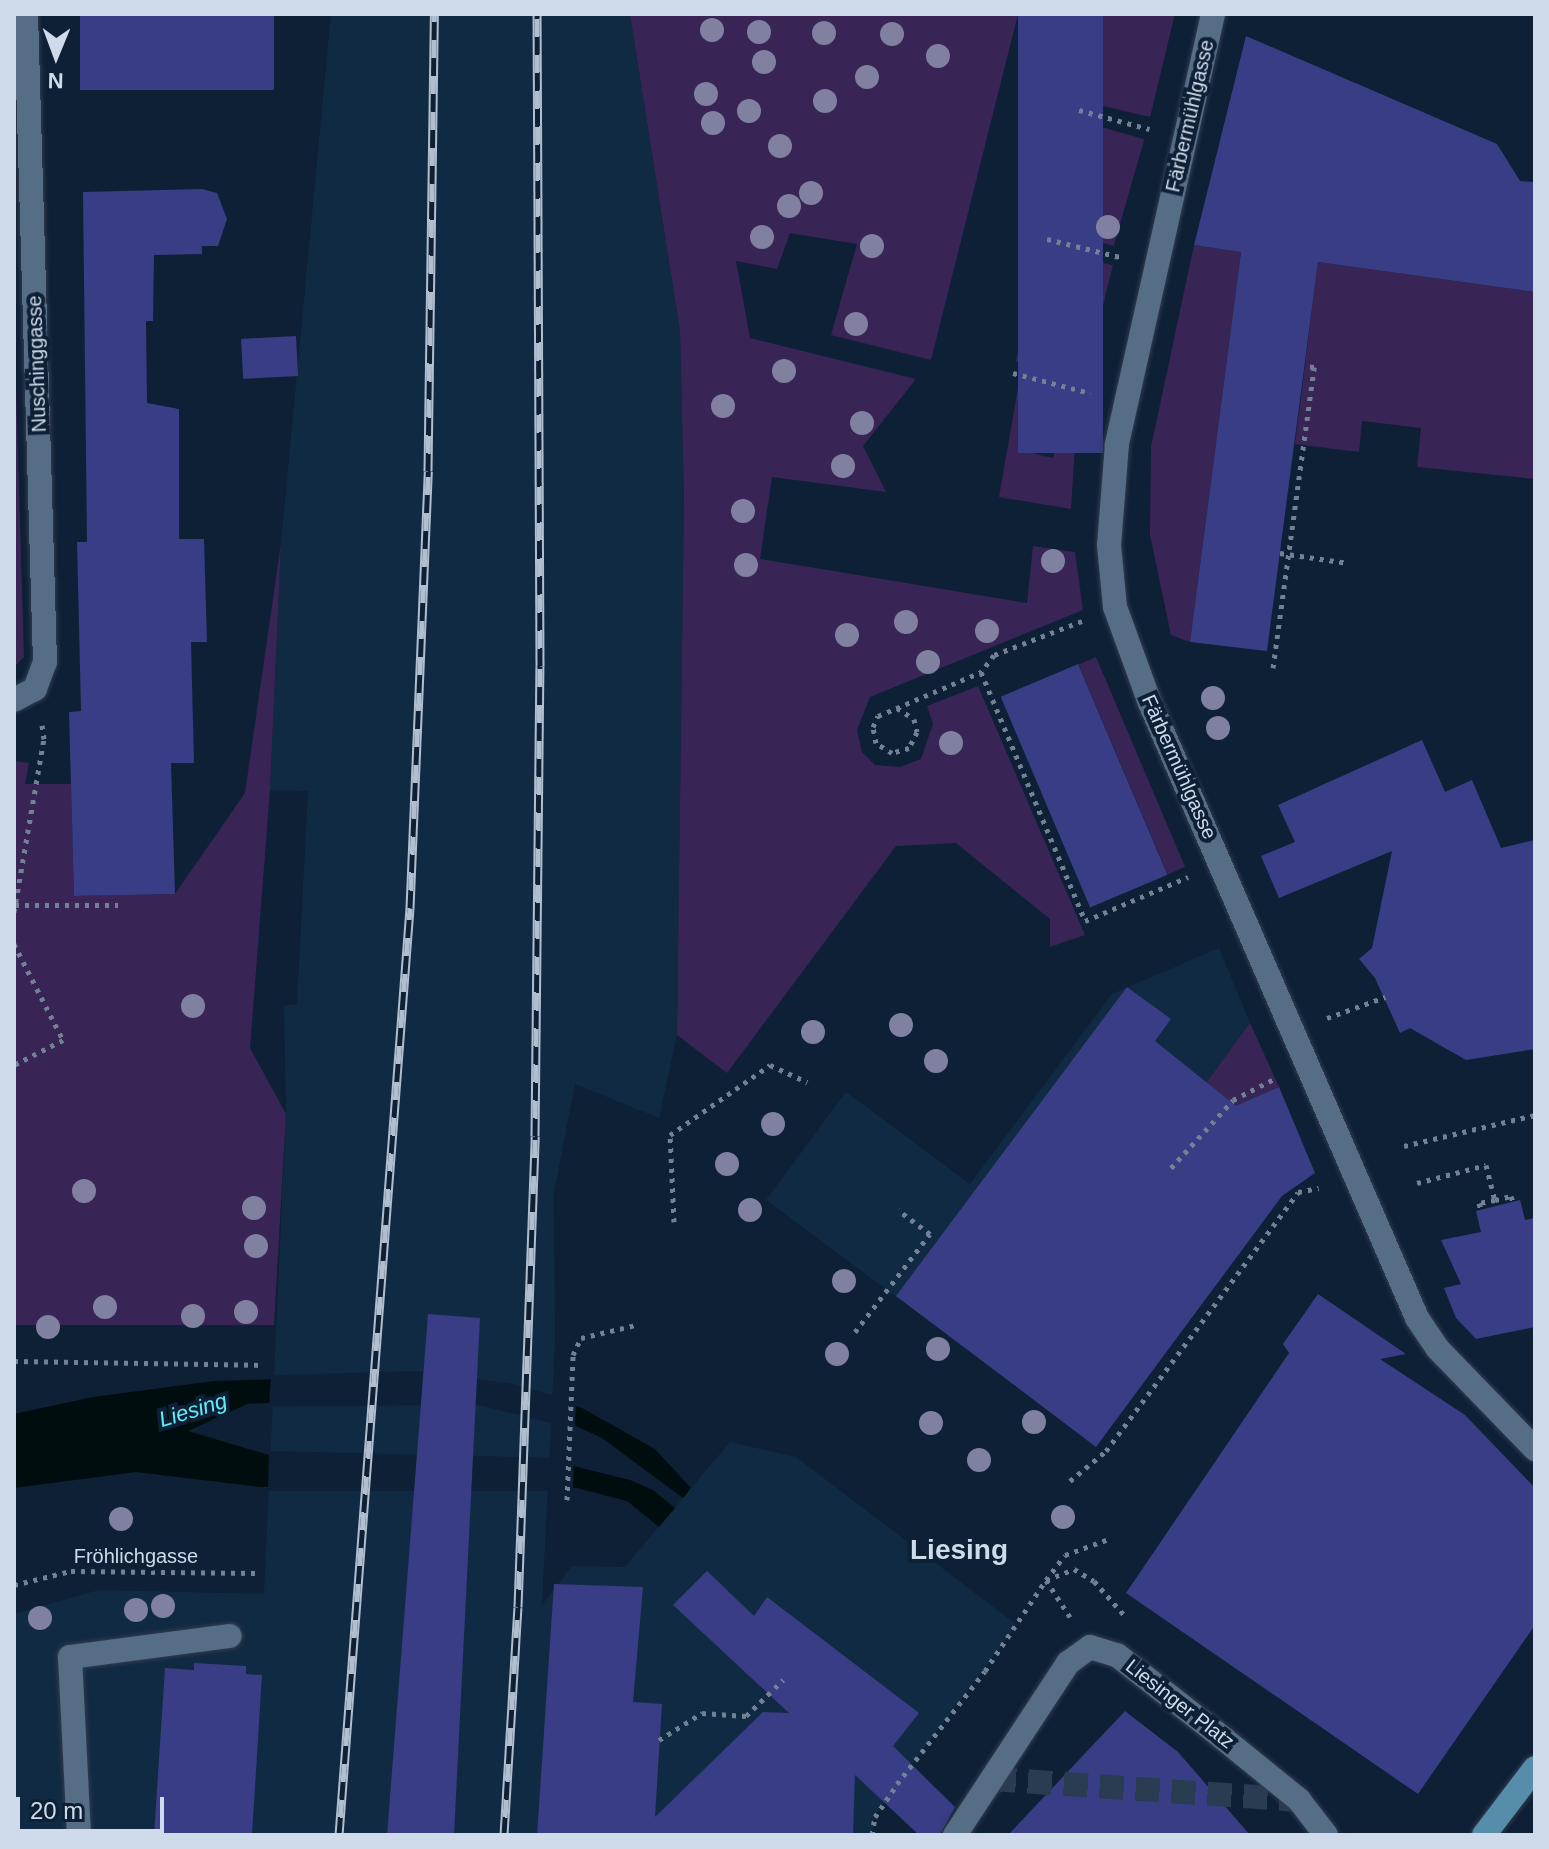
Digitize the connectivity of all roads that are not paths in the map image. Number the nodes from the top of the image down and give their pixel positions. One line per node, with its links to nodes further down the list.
1 (26, 14): 3 (street, Nuschinggasse)
2 (1213, 14): 4 (street, Färbermühlgasse)
3 (24, 694)
4 (1535, 1449)
5 (230, 1636): 8 (street)
6 (1535, 1768): 10 (main road)
7 (958, 1830): 9 (street, Liesinger Platz)
8 (79, 1835)
9 (1326, 1835)
10 (1484, 1835)

